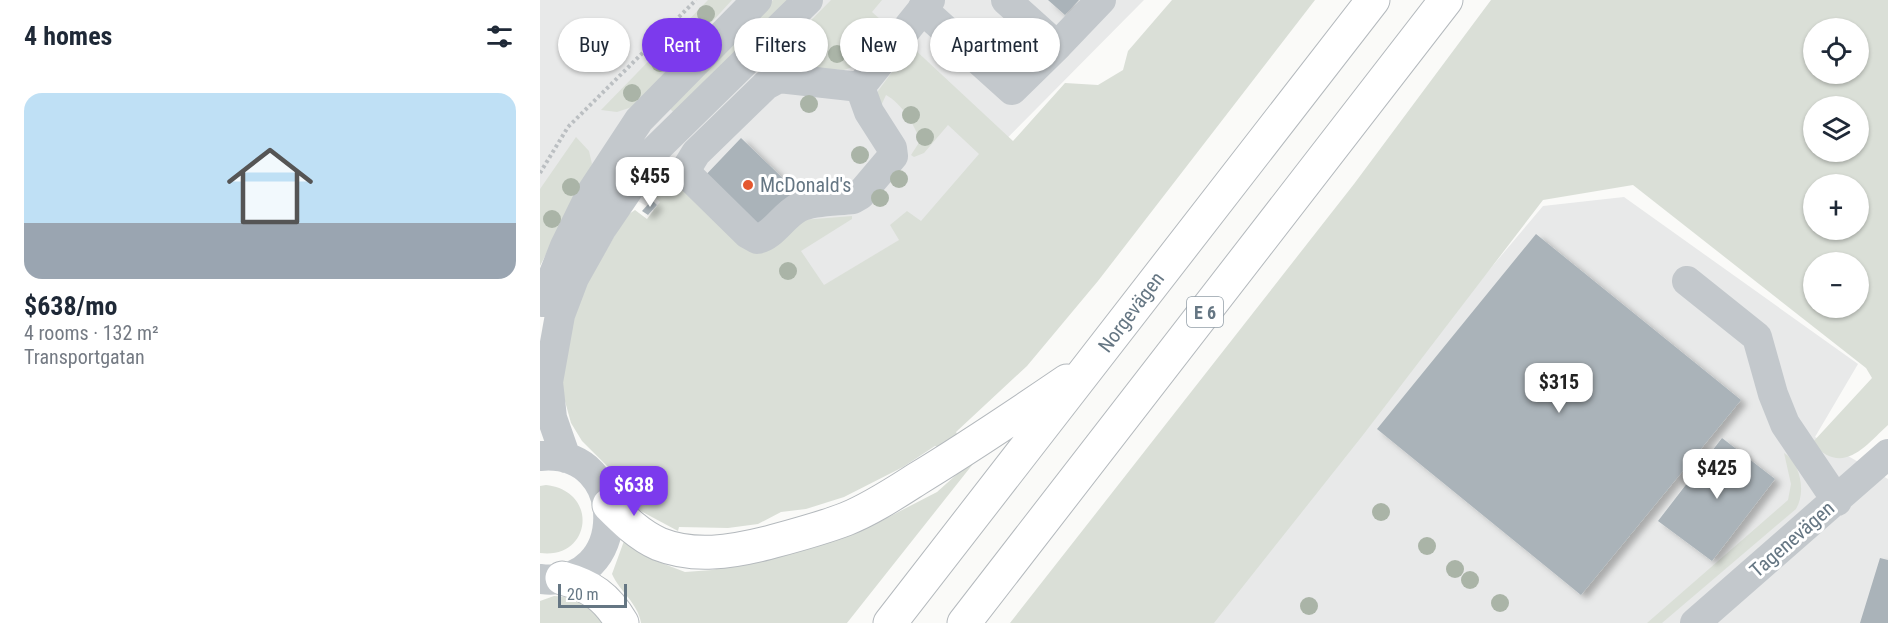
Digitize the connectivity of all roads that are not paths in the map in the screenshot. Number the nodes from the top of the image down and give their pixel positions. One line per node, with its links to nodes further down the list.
1 (757, 0): 15 (street)
2 (808, 0): 18 (street)
3 (1006, 0): 9 (street)
4 (1101, 0): 10 (street)
5 (1372, 0): 16 (highway, Norgevägen)
6 (1446, 0): 24 (highway, E 6)
7 (926, 5): 8 (street); 13 (street)
8 (939, 18)
9 (1026, 18)
10 (1060, 43)
11 (994, 72): 12 (street)
12 (1030, 72)
13 (860, 87): 13 (street)
14 (1687, 281): 19 (street)
15 (540, 313)
16 (1091, 365): 20 (highway); 23 (highway, Norgevägen)
17 (1888, 454): 19 (street, Tagenevägen)
18 (553, 457): 20 (street)
19 (1837, 501): 25 (street, Tagenevägen)
20 (609, 505): 21 (street)
21 (547, 580): 22 (highway)
22 (622, 623)
23 (890, 623)
24 (964, 623)
25 (1695, 623)

